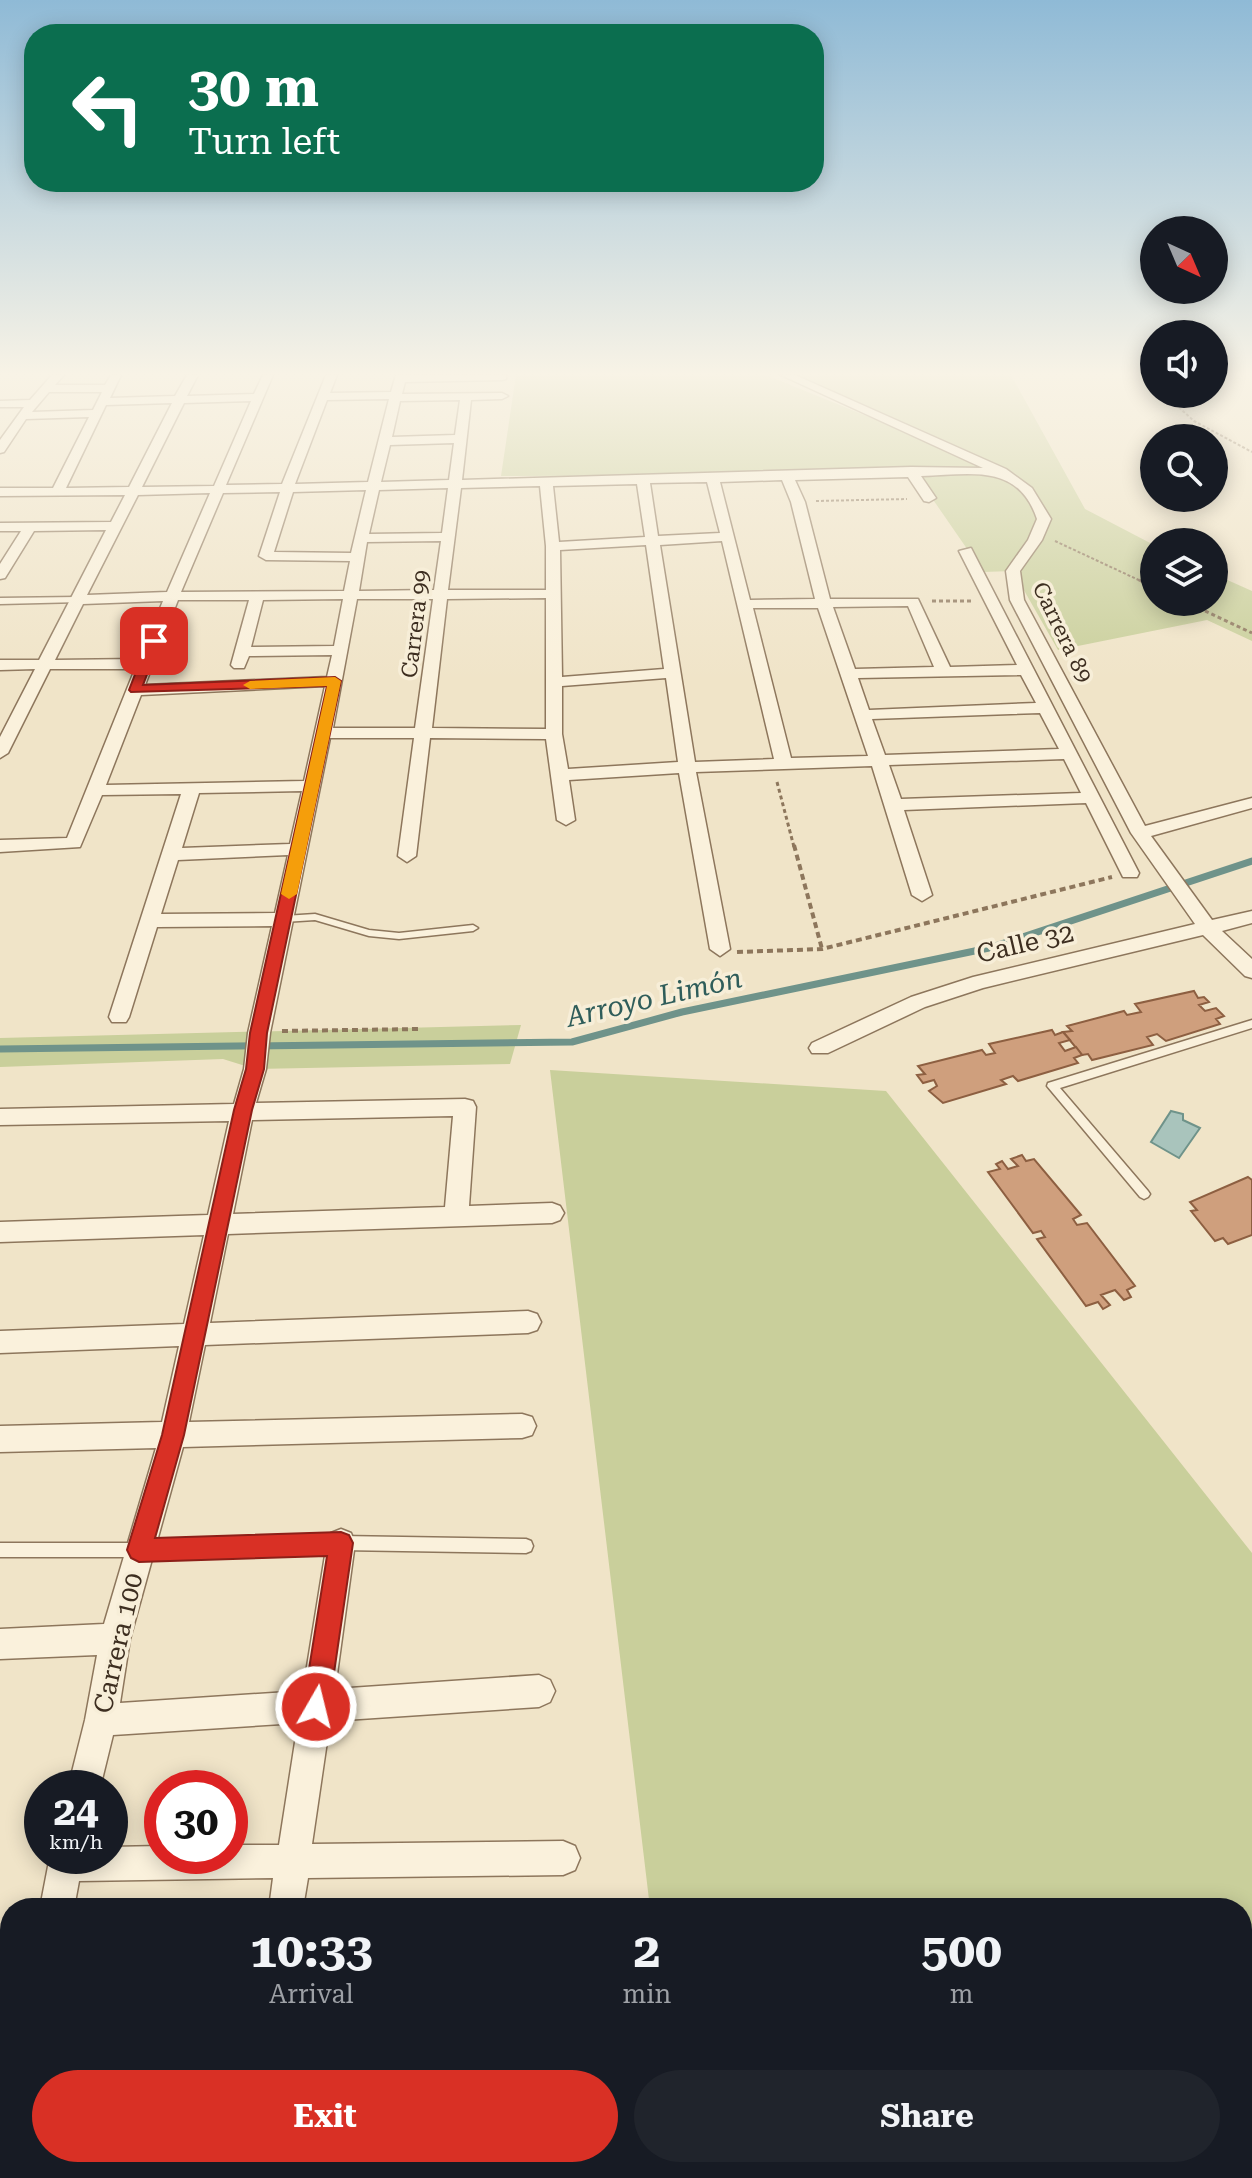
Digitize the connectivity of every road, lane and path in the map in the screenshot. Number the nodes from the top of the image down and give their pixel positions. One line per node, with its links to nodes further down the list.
1 (65, 477): 20 (street)
2 (139, 477): 17 (street)
3 (226, 477): 18 (street)
4 (292, 477): 16 (street)
5 (375, 477): 15 (street, Carrera 100)
6 (456, 477): 14 (street, Carrera 99)
7 (787, 477): 8 (street); 11 (street); 22 (street)
8 (794, 477)
9 (915, 477): 21 (street)
10 (1009, 477): 26 (street)
11 (713, 479): 12 (street); 28 (street)
12 (643, 480): 13 (street); 30 (street)
13 (546, 481): 14 (street); 31 (street)
14 (455, 484): 15 (street); 27 (street, Carrera 99)
15 (372, 487): 16 (street); 29 (street, Carrera 100)
16 (287, 489): 18 (street); 33 (street)
17 (132, 490): 18 (street); 20 (street); 23 (street)
18 (221, 490): 37 (street)
19 (0, 492): 20 (street)
20 (57, 492)
21 (929, 498): 22 (path)
22 (798, 502): 43 (street)
23 (115, 526): 25 (street); 41 (street)
24 (0, 527): 25 (street)
25 (30, 527): 34 (street)
26 (1038, 533): 35 (path); 80 (street, Carrera 89)
27 (449, 537): 29 (street); 39 (street, Carrera 99)
28 (727, 537): 30 (street); 46 (street)
29 (361, 538): 33 (street, Carrera 100)
30 (653, 542): 31 (street); 56 (street)
31 (553, 546): 36 (street)
32 (966, 551): 44 (street)
33 (358, 557): 40 (street, Carrera 100)
34 (0, 575)
35 (1140, 580)
36 (551, 594): 39 (street); 59 (street)
37 (172, 596): 38 (street); 41 (street); 51 (street)
38 (257, 596): 40 (street); 50 (street)
39 (441, 596): 40 (street); 65 (street, Carrera 99)
40 (351, 597): 49 (street, Carrera 100)
41 (77, 600): 42 (street); 53 (street)
42 (0, 601)
43 (823, 601): 45 (street); 46 (street); 57 (street)
44 (990, 601): 45 (path); 54 (street)
45 (913, 602): 55 (street)
46 (743, 604): 70 (street)
47 (1216, 616): 48 (path)
48 (1252, 633)
49 (341, 650): 50 (street); 58 (street, Carrera 100)
50 (243, 652): 60 (street)
51 (145, 664): 53 (street); 61 (street)
52 (0, 665): 53 (street)
53 (44, 665): 67 (street)
54 (1024, 670): 55 (street); 62 (street)
55 (944, 672): 57 (street)
56 (673, 673): 59 (street); 71 (street)
57 (848, 674): 63 (street)
58 (335, 681): 60 (street); 64 (street, Carrera 100)
59 (553, 682): 66 (street)
60 (234, 685): 61 (street)
61 (135, 690): 75 (street)
62 (1044, 708): 63 (street); 68 (street)
63 (861, 715): 69 (street)
64 (324, 733): 65 (street); 73 (street, Carrera 100)
65 (424, 734): 66 (street); 84 (street, Carrera 99)
66 (554, 734): 72 (street)
67 (0, 753)
68 (1069, 754): 69 (street); 76 (street)
69 (877, 761): 70 (street); 78 (street)
70 (778, 764): 71 (street); 93 (path)
71 (687, 767): 72 (street); 92 (street)
72 (562, 775): 79 (street)
73 (312, 786): 74 (street); 82 (street, Carrera 100)
74 (192, 788): 75 (street); 83 (street)
75 (95, 790): 81 (street)
76 (1092, 798): 78 (street); 85 (street)
77 (1252, 803): 80 (street)
78 (894, 805): 86 (street)
79 (566, 820)
80 (1145, 840): 90 (street, Carrera 89)
81 (0, 846)
82 (299, 849): 83 (street); 88 (street, Carrera 100)
83 (174, 854): 89 (street)
84 (407, 856)
85 (1130, 873): 93 (path)
86 (922, 895)
87 (1252, 917): 90 (street, Calle 32)
88 (284, 919): 89 (street); 91 (lane); 97 (street, Carrera 100)
89 (149, 921): 95 (street)
90 (1205, 924): 94 (street, Carrera 89); 99 (street, Calle 32)
91 (473, 928)
92 (720, 949): 93 (path)
93 (822, 949)
94 (1252, 971)
95 (119, 1017)
96 (1252, 1024): 102 (lane)
97 (260, 1028): 98 (path); 100 (street, Carrera 100)
98 (419, 1029)
99 (820, 1048)
100 (243, 1110): 101 (street); 104 (street); 105 (street, Carrera 100)
101 (0, 1117)
102 (1144, 1194)
103 (552, 1213): 104 (street)
104 (456, 1216): 105 (street)
105 (218, 1224): 106 (street); 108 (street, Carrera 100)
106 (0, 1232)
107 (528, 1322): 108 (street)
108 (195, 1334): 109 (street); 111 (street, Carrera 100)
109 (0, 1342)
110 (522, 1426): 111 (street)
111 (173, 1435): 112 (street); 116 (street, Carrera 100)
112 (0, 1439)
113 (341, 1543): 114 (lane); 116 (lane); 120 (street)
114 (526, 1546)
115 (0, 1550): 116 (lane)
116 (139, 1550): 117 (street, Carrera 100)
117 (115, 1639): 118 (street); 121 (street, Carrera 100)
118 (0, 1644)
119 (539, 1691): 120 (street)
120 (316, 1707): 121 (street); 125 (street)
121 (101, 1720): 122 (street, Carrera 100)
122 (88, 1770)
123 (563, 1858): 125 (street)
124 (128, 1861): 125 (street)
125 (293, 1863): 128 (street)
126 (63, 1874): 127 (street)
127 (59, 1898)
128 (288, 1898)

